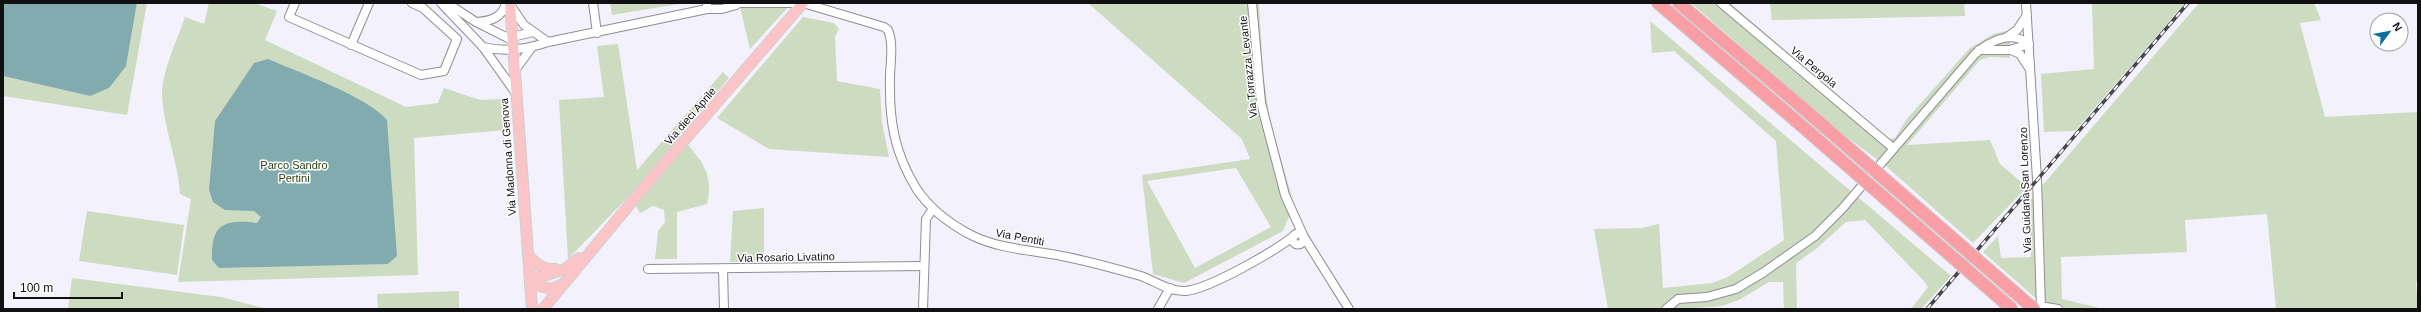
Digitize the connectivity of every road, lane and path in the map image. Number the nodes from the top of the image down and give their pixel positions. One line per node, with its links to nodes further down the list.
1 (295, 3): 25 (street)
2 (370, 3): 25 (street)
3 (412, 3): 25 (street)
4 (442, 3): 26 (street)
5 (447, 3): 18 (street)
6 (593, 3): 20 (street)
7 (730, 3): 15 (street)
8 (803, 3): 15 (street); 34 (street, Via Pentiti); 36 (main road, Via dieci Aprile)
9 (1252, 3): 35 (street, Via Torrazza Levante)
10 (1658, 3): 53 (highway, bridge)
11 (1679, 3): 45 (highway, bridge)
12 (1721, 3): 33 (street, Via Pergola)
13 (2026, 3): 17 (street)
14 (509, 4): 18 (street); 19 (street); 22 (main road, Via Madonna di Genova)
15 (739, 4): 16 (street)
16 (707, 6): 20 (street)
17 (2027, 14): 21 (street); 24 (street, Via Guidana San Lorenzo)
18 (476, 22): 22 (street)
19 (533, 32): 22 (street); 23 (street)
20 (597, 33): 23 (street)
21 (2007, 37): 24 (street); 28 (street)
22 (513, 42): 26 (street); 27 (street); 30 (main road, Via Madonna di Genova)
23 (548, 42): 27 (street)
24 (2029, 44): 29 (street); 31 (street, Via Guidana San Lorenzo)
25 (351, 45)
26 (483, 47): 32 (street)
27 (532, 47): 30 (street)
28 (1979, 50): 29 (street); 33 (street)
29 (2010, 50): 31 (street)
30 (515, 70): 32 (main road, Via Madonna di Genova)
31 (2030, 71): 45 (street, Via Guidana San Lorenzo)
32 (515, 92): 37 (main road, Via Madonna di Genova)
33 (1893, 148): 52 (street)
34 (933, 209): 38 (street); 44 (street, Via Pentiti)
35 (1298, 238): 44 (street, Via Pentiti); 51 (street)
36 (595, 245): 39 (main road); 43 (main road)
37 (528, 255): 39 (main road); 42 (main road, Via Madonna di Genova)
38 (924, 266): 41 (street, Via Rosario Livatino); 49 (street)
39 (565, 269): 42 (main road)
40 (648, 269): 41 (street, Via Rosario Livatino)
41 (723, 269): 48 (street)
42 (530, 282): 43 (main road); 46 (main road, Via Madonna di Genova)
43 (564, 283): 47 (main road)
44 (1170, 288): 50 (street)
45 (2038, 308): 54 (street)
46 (532, 309)
47 (543, 309)
48 (724, 309)
49 (923, 309)
50 (1158, 309)
51 (1349, 309)
52 (1666, 309)
53 (2012, 309)
54 (2058, 309)

